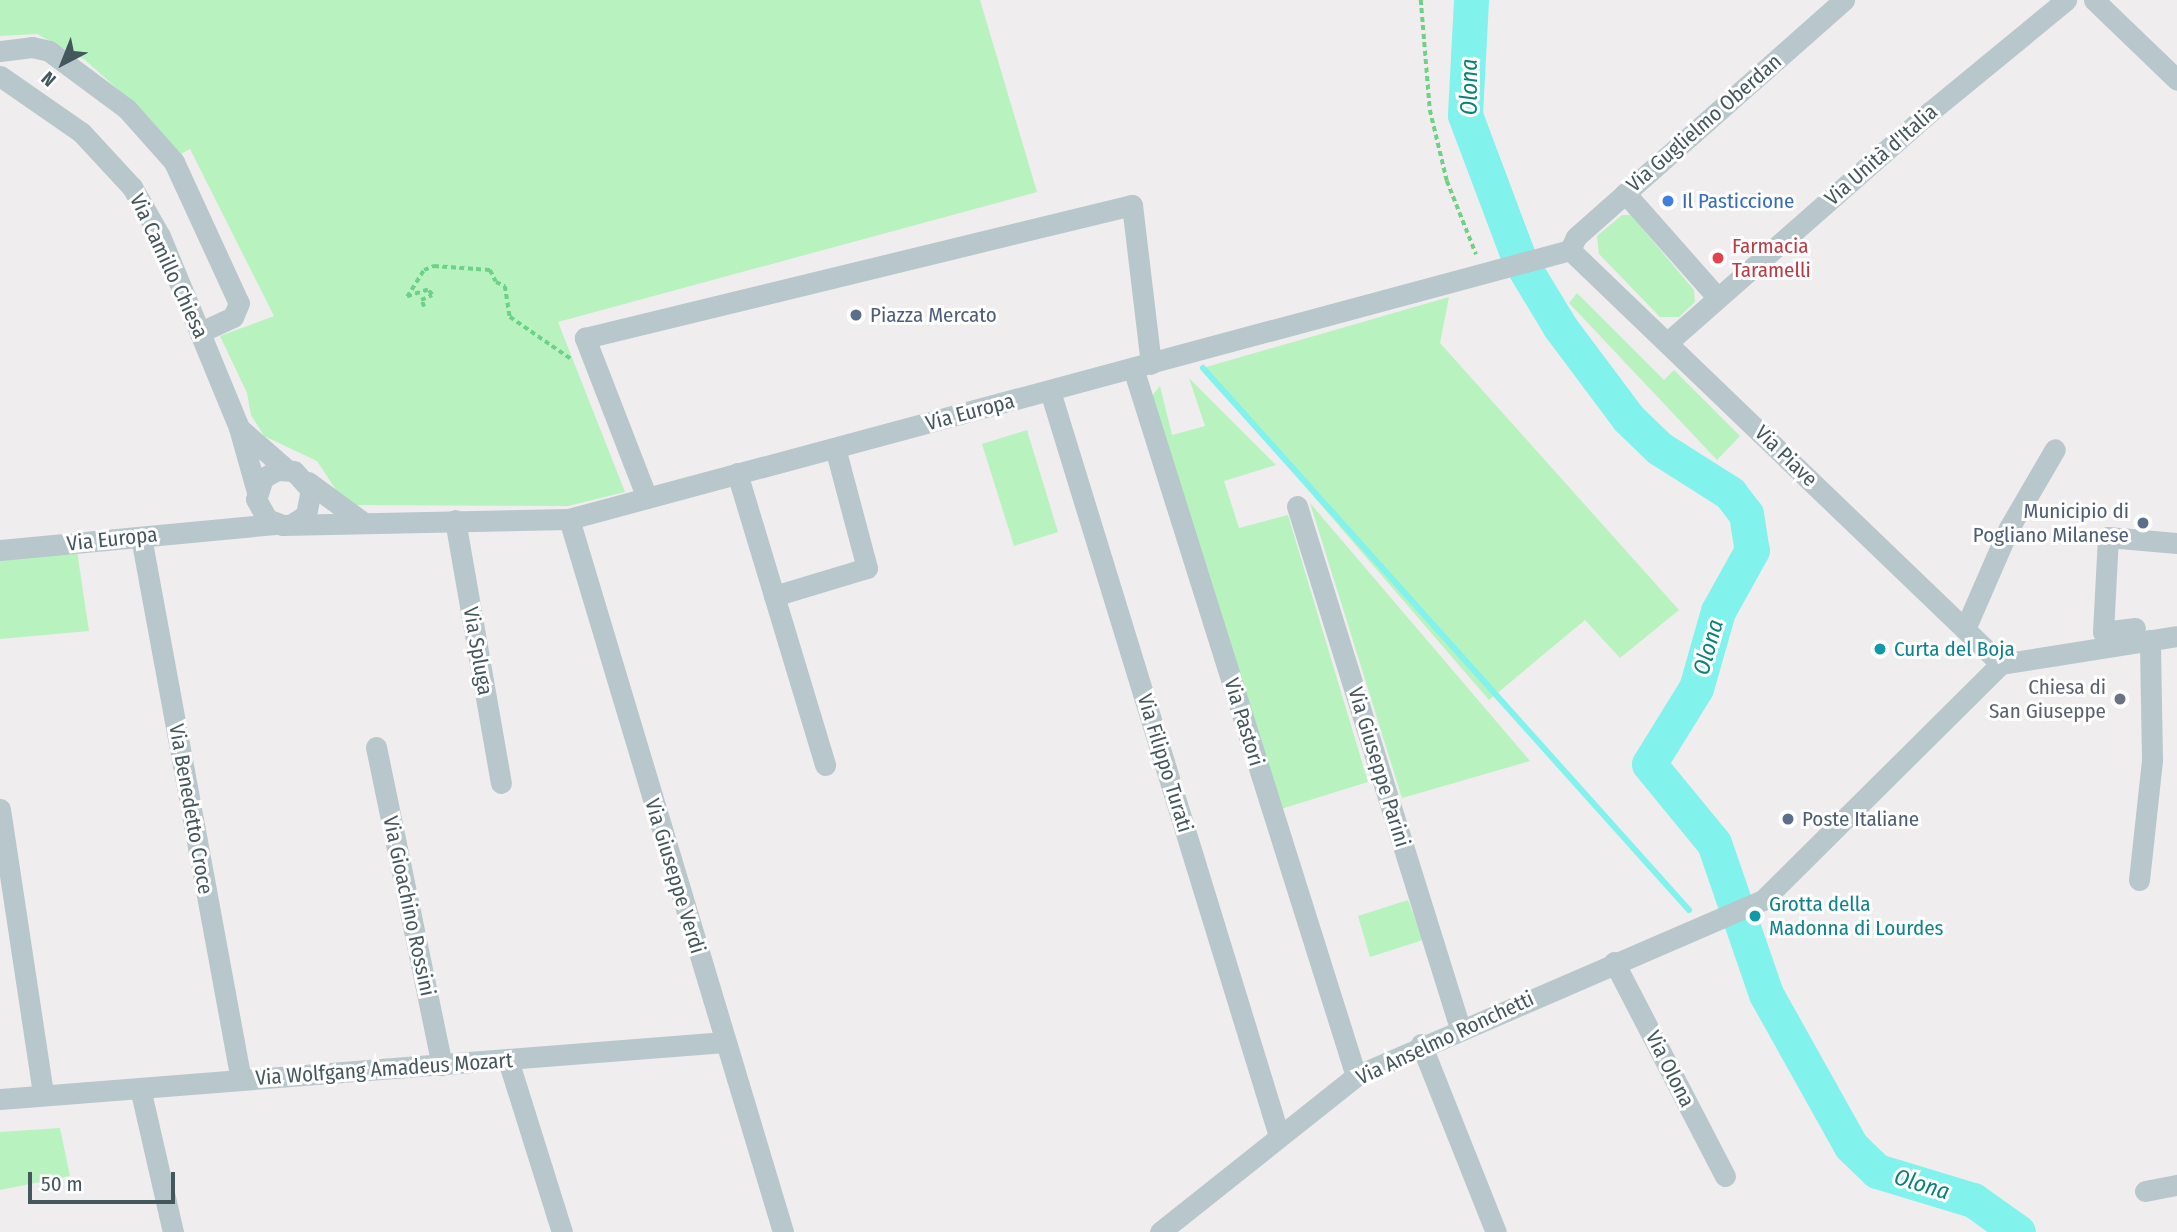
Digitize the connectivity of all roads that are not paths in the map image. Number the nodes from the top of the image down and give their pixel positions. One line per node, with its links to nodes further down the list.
1 (1844, 0): 7 (street, Via Guglielmo Oberdan)
2 (2066, 0): 9 (street, Via Unità d'Italia)
3 (2094, 0): 6 (street)
4 (0, 51): 10 (street)
5 (0, 76): 10 (street, Via Camillo Chiesa)
6 (2177, 80)
7 (1625, 192): 8 (street, Via Guglielmo Oberdan); 9 (street)
8 (1570, 250): 11 (street, Via Piave); 12 (street, Via Europa)
9 (1718, 298): 11 (street, Via Unità d'Italia)
10 (201, 332): 14 (street, Via Camillo Chiesa)
11 (1668, 342): 33 (street, Via Piave)
12 (1142, 366): 13 (street, Via Europa); 21 (street); 48 (street, Via Pastori)
13 (1051, 391): 15 (street, Via Europa); 53 (street, Via Filippo Turati)
14 (239, 428): 17 (street, Via Camillo Chiesa); 20 (street, Via Camillo Chiesa)
15 (835, 448): 18 (street, Via Europa); 31 (street)
16 (2055, 449): 33 (street)
17 (286, 469): 19 (street); 20 (street)
18 (737, 473): 21 (street, Via Europa); 31 (street)
19 (308, 482): 25 (street); 26 (street)
20 (256, 495): 26 (street); 27 (street)
21 (647, 498): 23 (street, Via Europa)
22 (1297, 506): 43 (street, Via Giuseppe Parini)
23 (569, 519): 24 (street, Via Europa); 44 (street, Via Giuseppe Verdi)
24 (455, 520): 25 (street, Via Europa); 39 (street, Via Spluga)
25 (364, 523): 26 (street, Via Europa)
26 (283, 524): 27 (street, Via Europa)
27 (223, 526): 28 (street, Via Europa)
28 (141, 537): 30 (street, Via Europa); 49 (street, Via Benedetto Croce)
29 (2177, 543): 32 (street)
30 (0, 550)
31 (774, 596): 38 (street)
32 (2177, 622)
33 (1965, 629): 36 (street, Via Piave)
34 (2177, 636): 35 (street)
35 (2150, 640): 36 (street); 41 (street)
36 (2001, 664): 42 (street, Via Anselmo Ronchetti)
37 (376, 747): 47 (street, Via Gioachino Rossini)
38 (825, 765)
39 (501, 783)
40 (0, 810): 51 (street)
41 (2139, 880)
42 (1615, 962): 43 (street, Via Anselmo Ronchetti); 54 (street, Via Olona)
43 (1460, 1028): 45 (street, Via Anselmo Ronchetti)
44 (725, 1042): 46 (street, Via Wolfgang Amadeus Mozart); 59 (street, Via Giuseppe Verdi)
45 (1421, 1044): 48 (street, Via Anselmo Ronchetti); 61 (street)
46 (508, 1060): 47 (street, Via Wolfgang Amadeus Mozart); 58 (street)
47 (442, 1065): 49 (street, Via Wolfgang Amadeus Mozart)
48 (1356, 1076): 53 (street, Via Anselmo Ronchetti)
49 (241, 1080): 50 (street, Via Wolfgang Amadeus Mozart)
50 (139, 1088): 51 (street, Via Wolfgang Amadeus Mozart); 57 (street)
51 (43, 1095): 52 (street, Via Wolfgang Amadeus Mozart)
52 (0, 1100)
53 (1279, 1136): 60 (street, Via Anselmo Ronchetti)
54 (1725, 1176)
55 (2177, 1185): 56 (street)
56 (2145, 1191)
57 (173, 1232)
58 (562, 1232)
59 (783, 1232)
60 (1160, 1232)
61 (1496, 1232)

